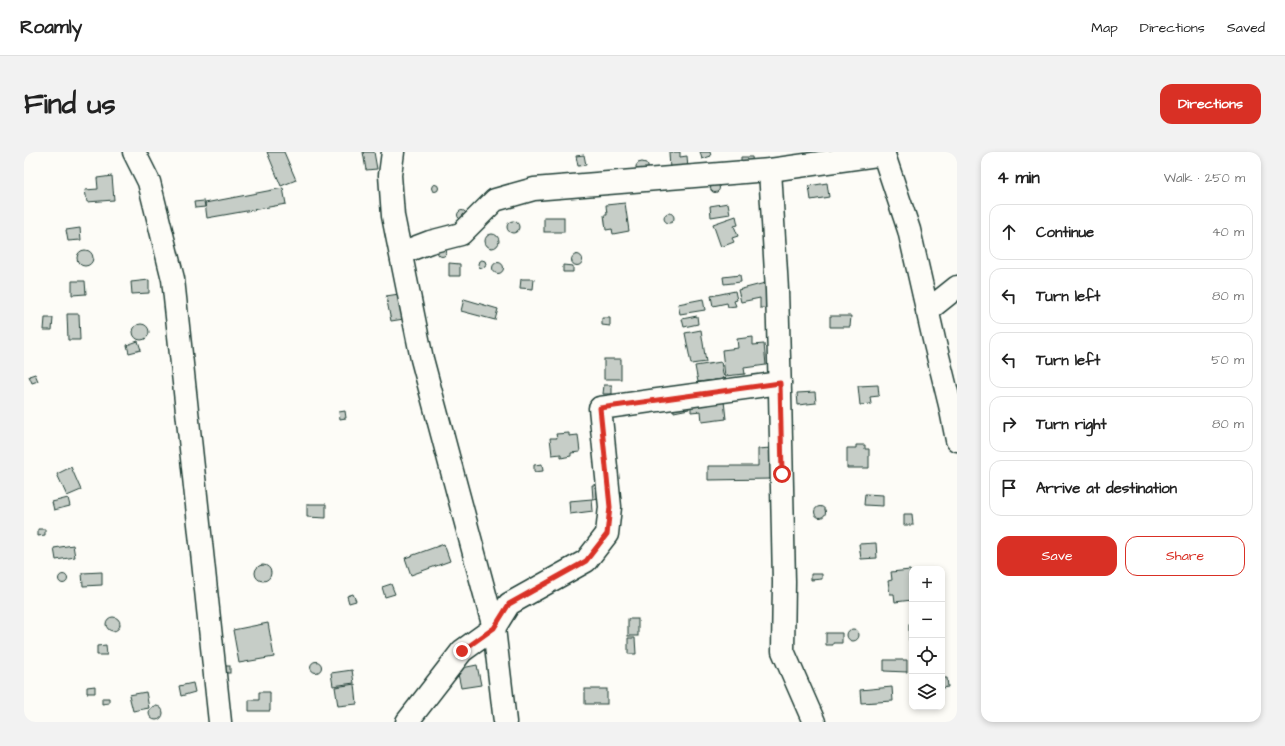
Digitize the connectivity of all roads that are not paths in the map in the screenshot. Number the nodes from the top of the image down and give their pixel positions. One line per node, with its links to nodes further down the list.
1 (134, 152): 11 (street)
2 (393, 152): 5 (street)
3 (884, 153): 4 (street); 7 (street)
4 (770, 170): 5 (street); 8 (street)
5 (401, 252): 10 (street)
6 (957, 287): 7 (street)
7 (927, 311): 9 (street)
8 (780, 383): 10 (street); 14 (street)
9 (957, 440)
10 (494, 628): 12 (street); 13 (street)
11 (220, 722)
12 (407, 722)
13 (505, 722)
14 (814, 722)

